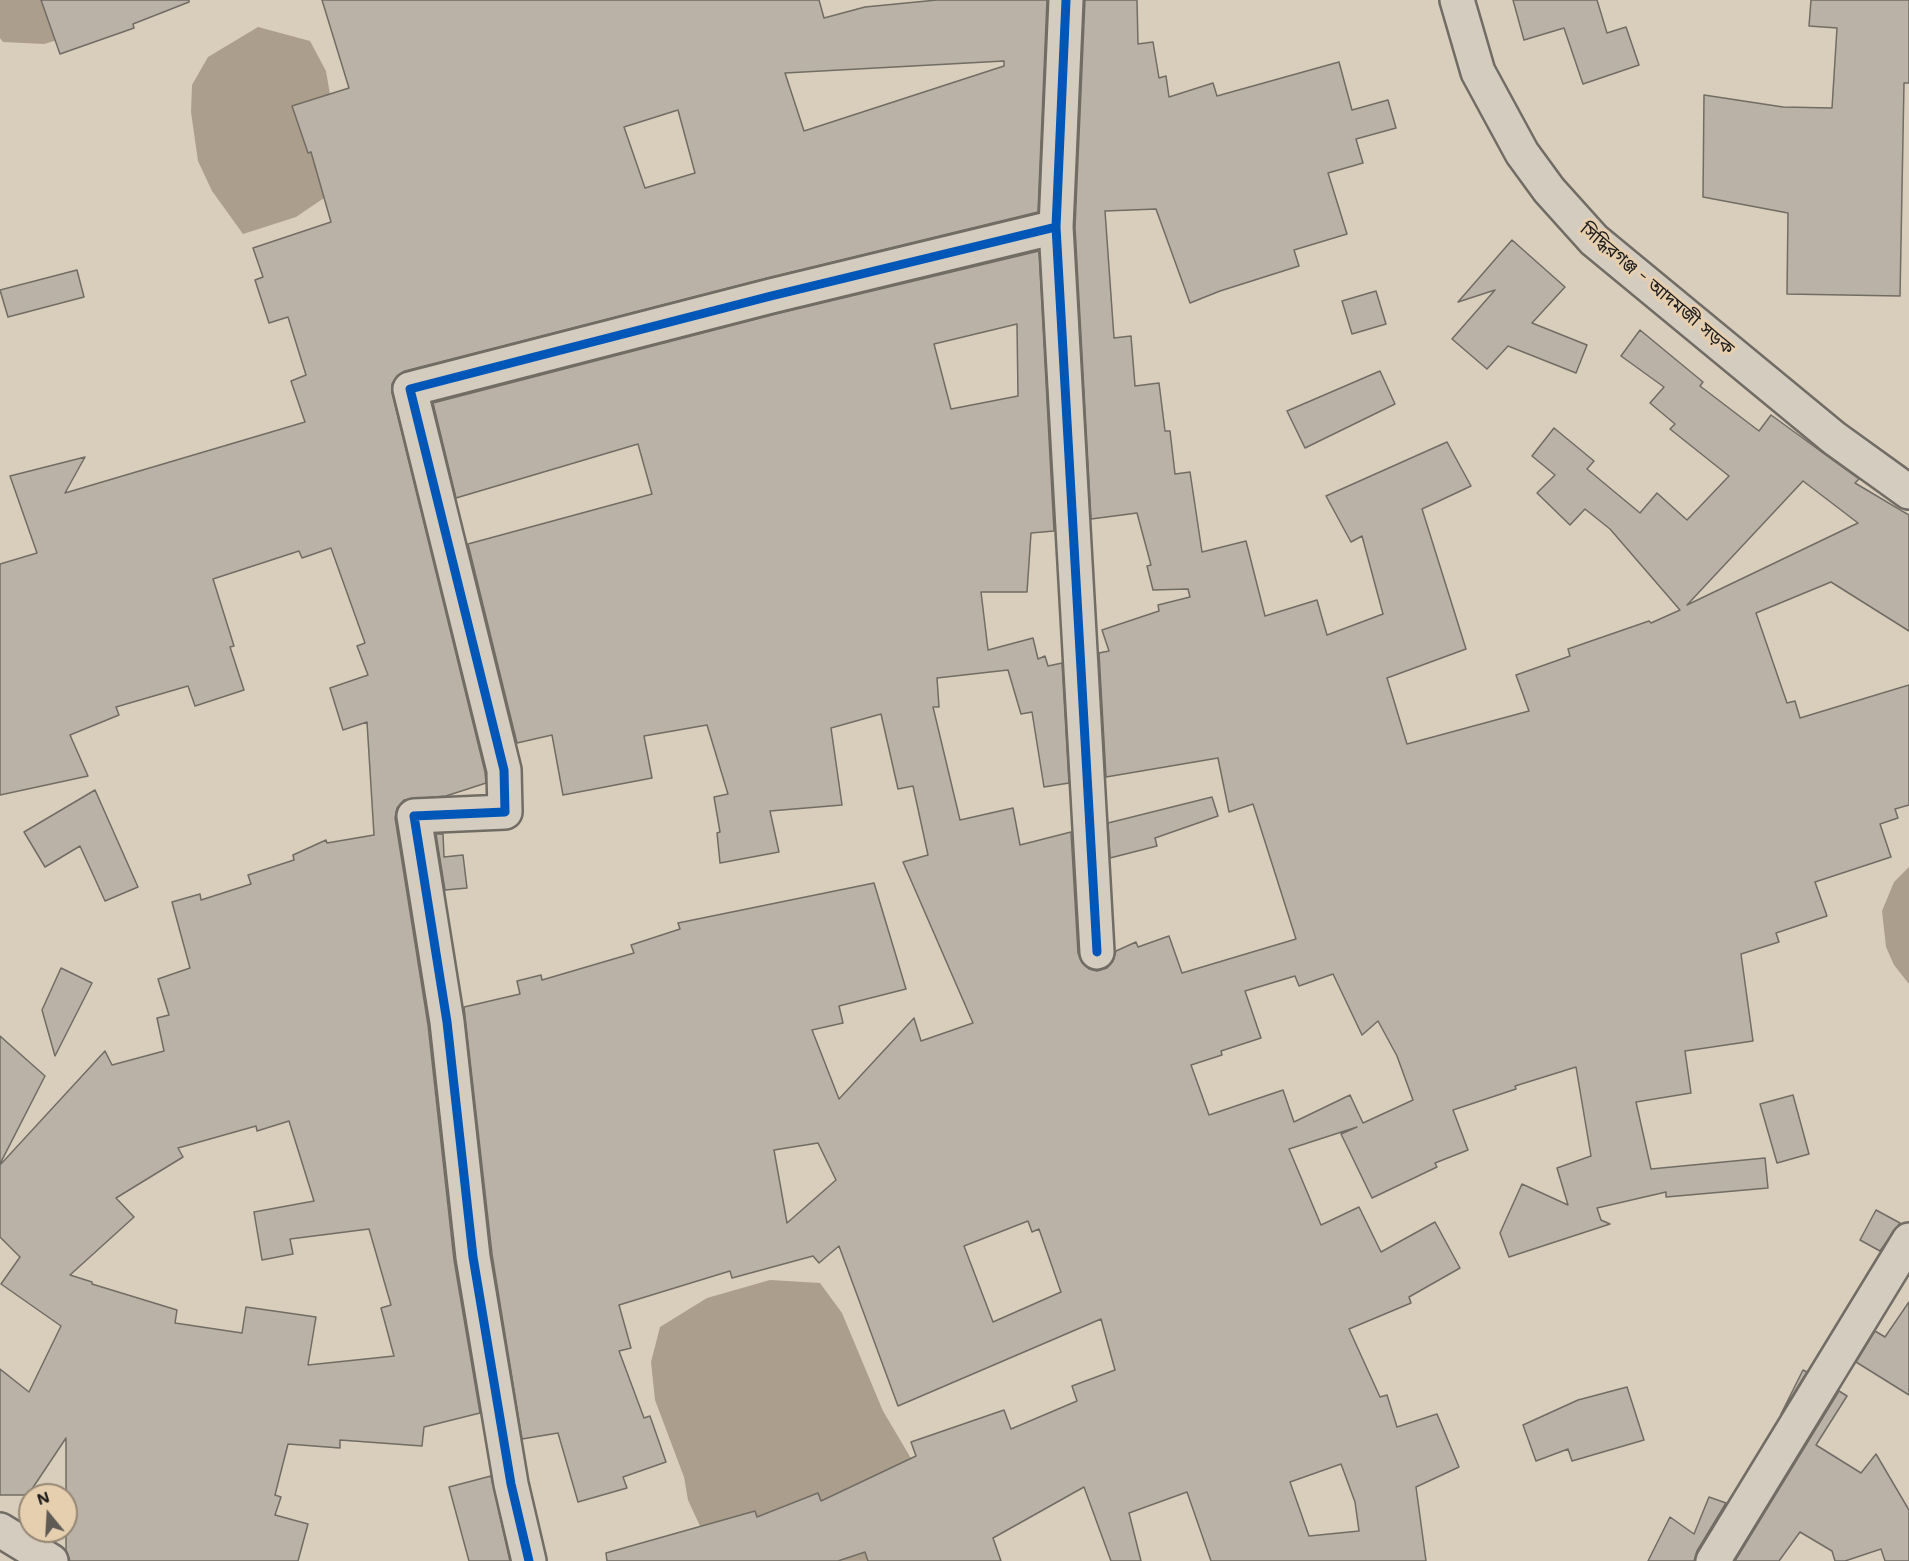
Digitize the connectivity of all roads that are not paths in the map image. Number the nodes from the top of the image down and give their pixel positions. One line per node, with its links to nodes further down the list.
1 (1066, 0): 3 (street)
2 (1458, 0): 4 (street, সিদ্ধিরগঞ্জ - আদমজী সড়ক)
3 (1056, 227): 5 (street); 9 (street)
4 (1909, 492)
5 (1096, 952)
6 (1909, 1240): 10 (street)
7 (0, 1530): 8 (street)
8 (51, 1561)
9 (529, 1561)
10 (1713, 1561)

